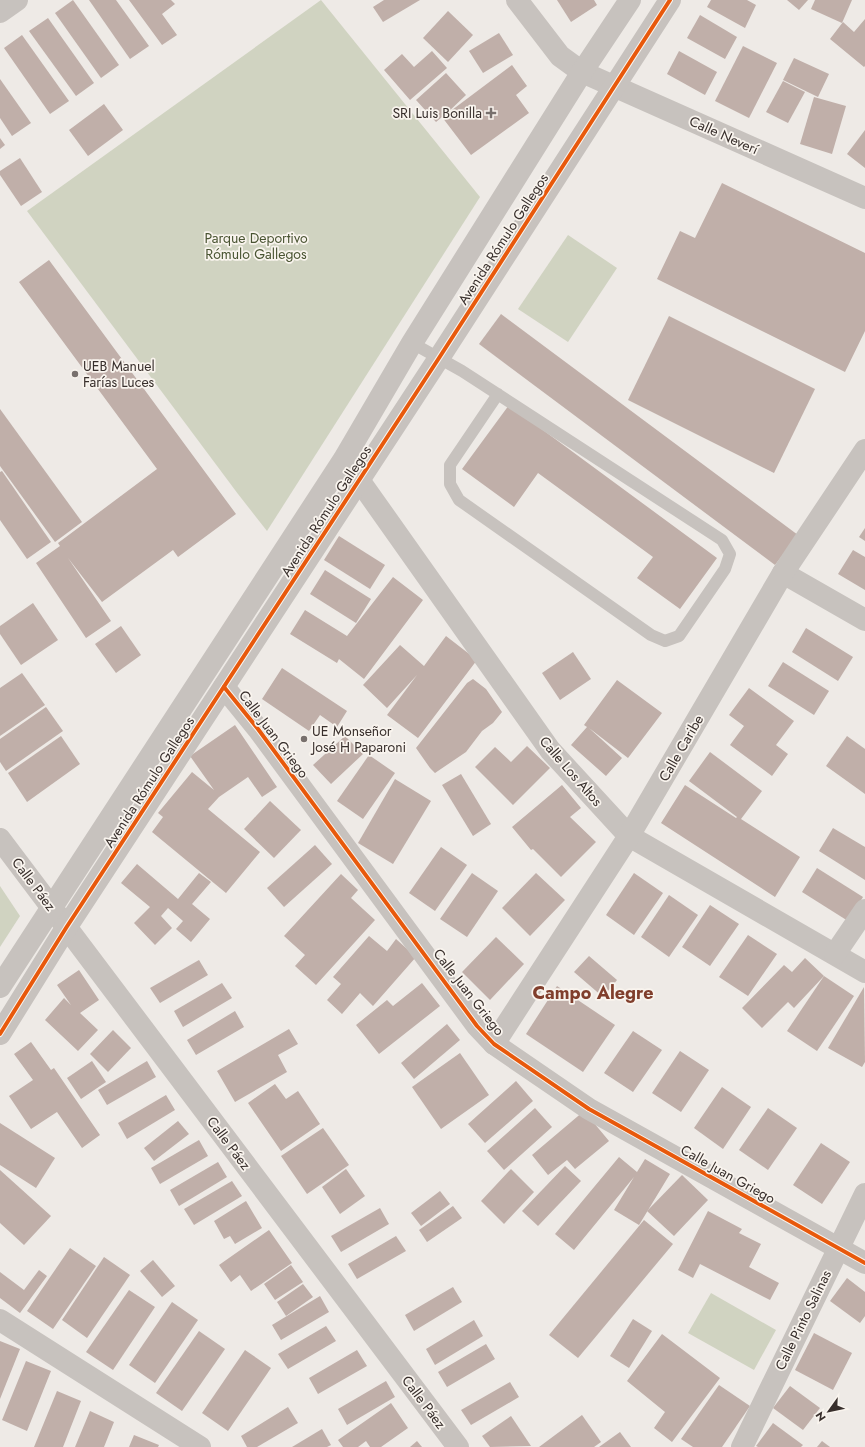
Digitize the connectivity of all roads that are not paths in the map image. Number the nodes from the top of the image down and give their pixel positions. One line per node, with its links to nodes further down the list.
1 (17, 0): 5 (street)
2 (517, 0): 6 (street, Calle Neverí)
3 (630, 0): 6 (street, Avenida Rómulo Gallegos)
4 (670, 0): 7 (street, Avenida Rómulo Gallegos)
5 (0, 12)
6 (582, 72): 7 (street, Calle Neverí); 9 (street, Avenida Rómulo Gallegos)
7 (615, 87): 8 (street, Calle Neverí); 10 (street, Avenida Rómulo Gallegos)
8 (865, 198)
9 (412, 343): 10 (lane); 19 (street, Avenida Rómulo Gallegos)
10 (439, 358): 11 (lane); 13 (street, Avenida Rómulo Gallegos)
11 (498, 394): 11 (lane)
12 (865, 450): 14 (street, Calle Caribe)
13 (359, 480): 16 (street, Avenida Rómulo Gallegos); 17 (street, Calle Los Altos)
14 (783, 573): 15 (street); 17 (street, Calle Caribe)
15 (865, 620)
16 (224, 687): 21 (street, Avenida Rómulo Gallegos); 26 (street, Calle Juan Griego)
17 (629, 836): 22 (street, Calle Los Altos); 26 (street, Calle Caribe)
18 (0, 839): 19 (street, Calle Páez)
19 (51, 908): 21 (street, Calle Páez); 24 (street, Avenida Rómulo Gallegos)
20 (865, 910): 22 (street)
21 (66, 928): 25 (street, Avenida Rómulo Gallegos); 32 (street, Calle Páez)
22 (835, 954): 23 (street, Calle Los Altos)
23 (865, 972)
24 (0, 986)
25 (0, 1034)
26 (494, 1044): 28 (street, Calle Juan Griego)
27 (865, 1194): 28 (street, Calle Pinto Salinas)
28 (838, 1247): 29 (street, Calle Juan Griego); 33 (street, Calle Pinto Salinas)
29 (865, 1263)
30 (0, 1320): 31 (street)
31 (200, 1447)
32 (458, 1447)
33 (742, 1447)

